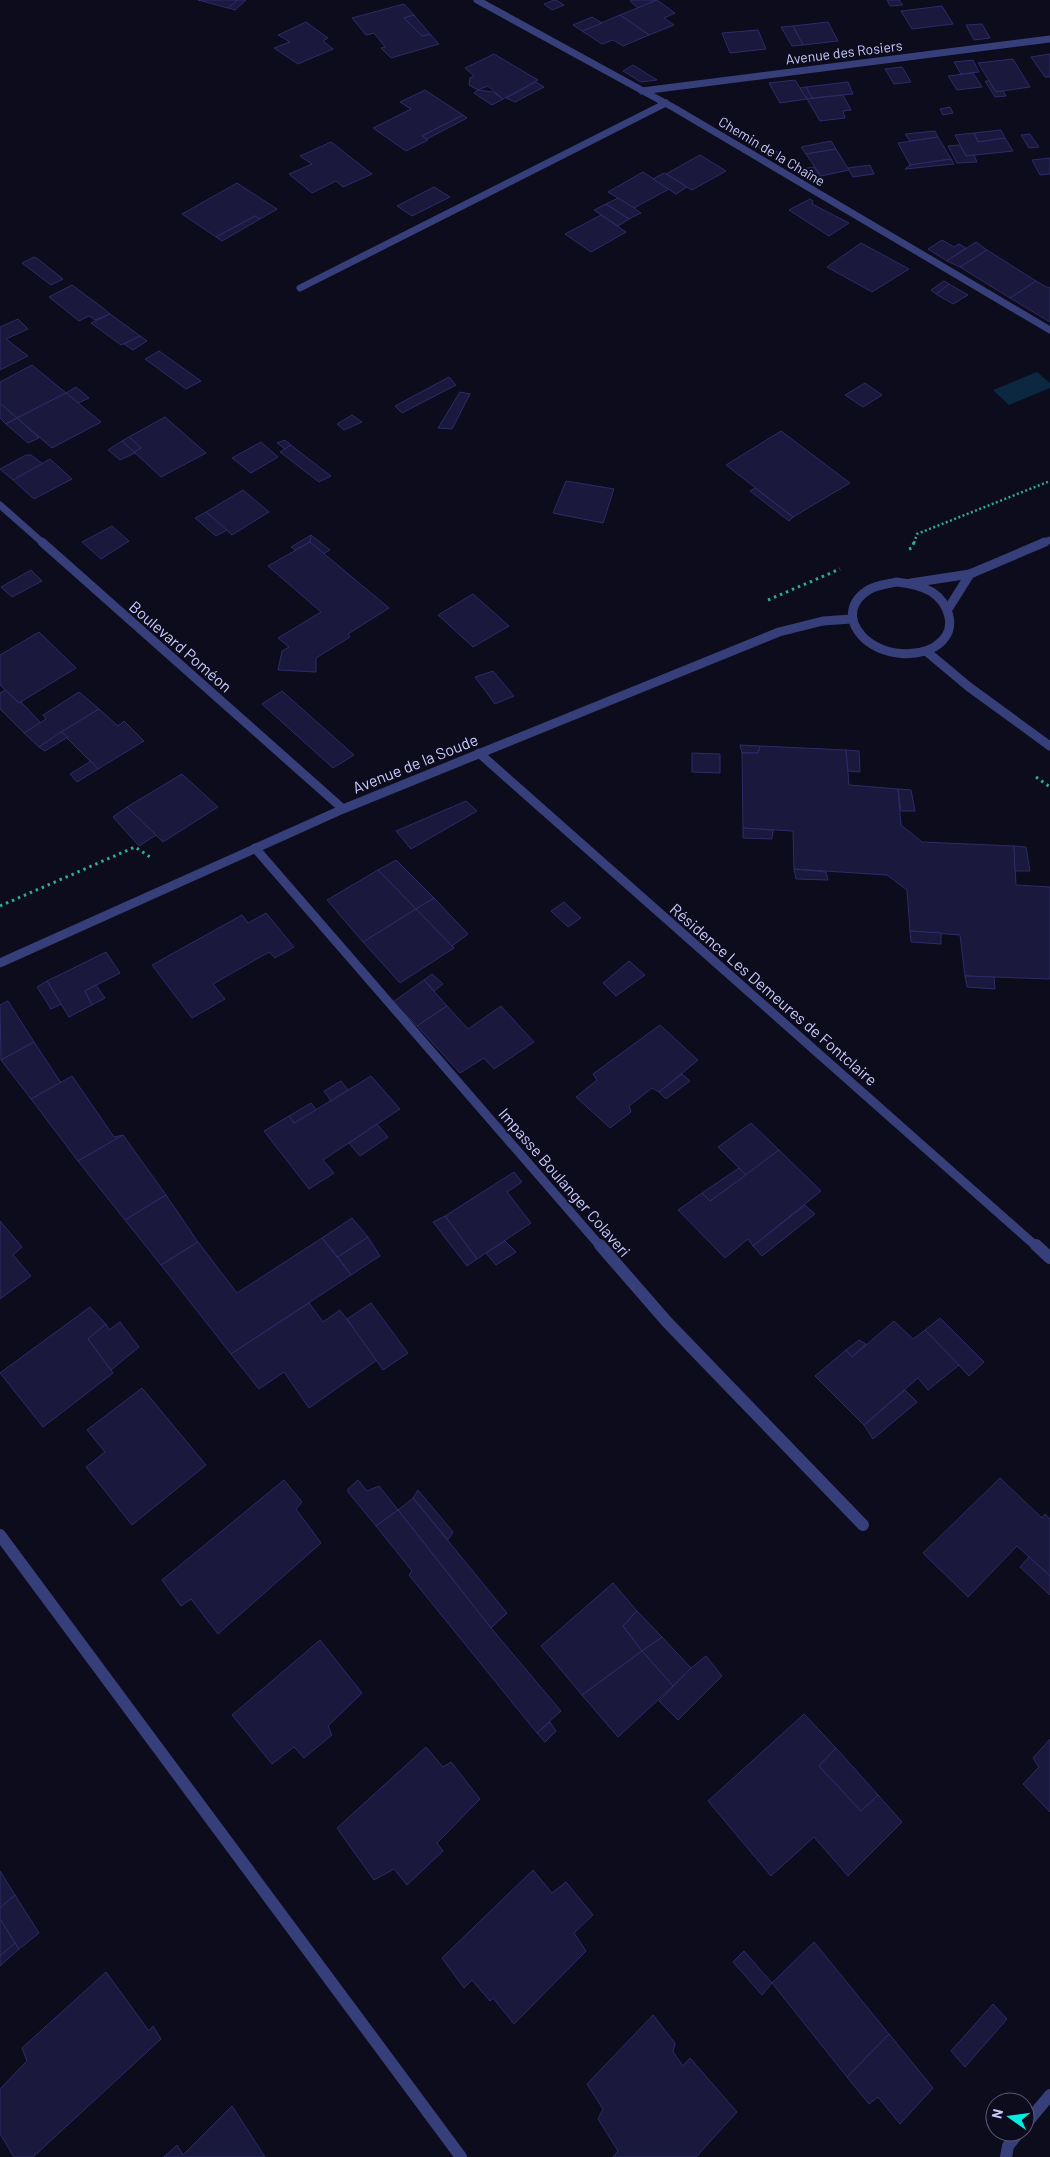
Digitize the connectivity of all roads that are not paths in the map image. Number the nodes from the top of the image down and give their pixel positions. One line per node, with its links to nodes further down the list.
1 (477, 0): 3 (street, Chemin de la Chaîne)
2 (1050, 39): 3 (street, Avenue des Rosiers)
3 (642, 90): 4 (street, Chemin de la Chaîne)
4 (666, 103): 5 (street); 6 (street, Chemin de la Chaîne)
5 (300, 288)
6 (1050, 330)
7 (0, 505): 16 (street, Boulevard Poméon)
8 (1050, 540): 9 (street)
9 (970, 574): 10 (street); 11 (street)
10 (910, 583): 11 (street); 12 (street)
11 (948, 610): 13 (street)
12 (851, 619): 13 (street); 15 (street, Avenue de la Soude)
13 (926, 651): 14 (street)
14 (1050, 746)
15 (479, 753): 16 (street, Avenue de la Soude); 19 (street, Résidence Les Demeures de Fontclaire)
16 (343, 809): 17 (street, Avenue de la Soude)
17 (255, 848): 18 (street, Avenue de la Soude); 20 (street, Impasse Boulanger Colaveri)
18 (0, 963)
19 (1050, 1258)
20 (863, 1525)
21 (0, 1535): 25 (street)
22 (1050, 2095): 23 (street)
23 (1035, 2113)
24 (1011, 2142): 26 (street)
25 (461, 2157)
26 (1006, 2157)

